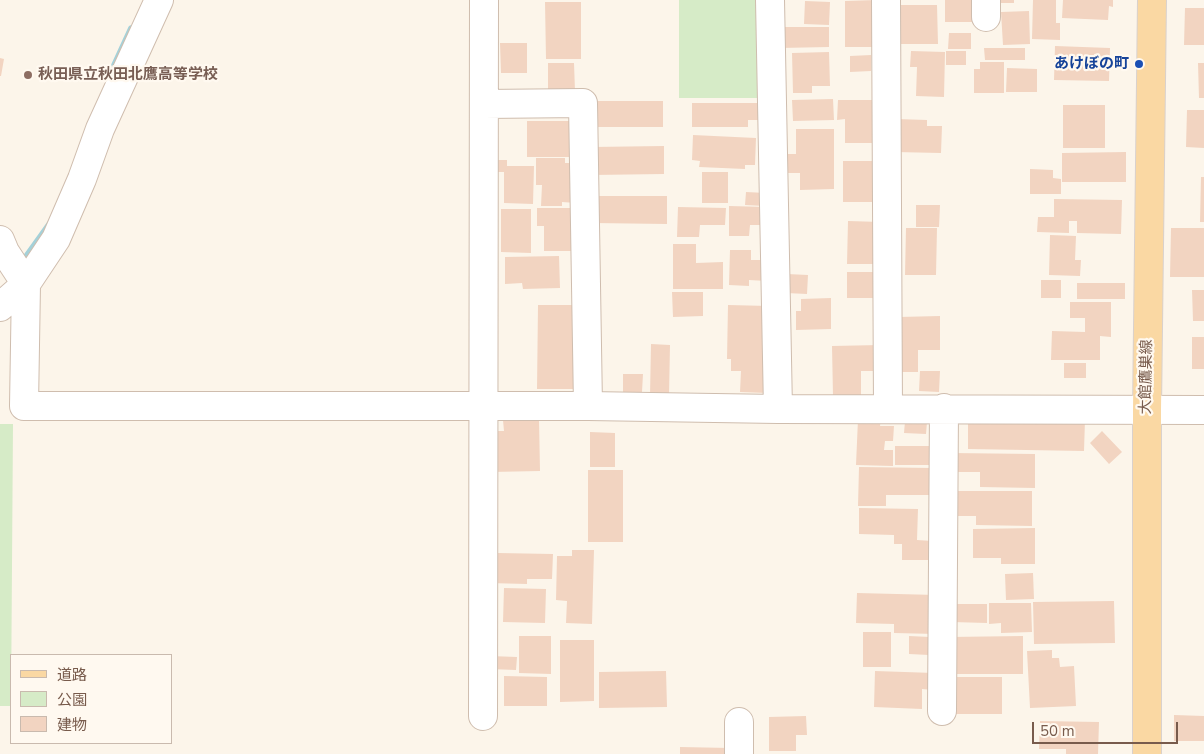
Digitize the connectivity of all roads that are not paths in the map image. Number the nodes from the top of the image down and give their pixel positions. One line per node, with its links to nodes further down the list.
1 (159, 0): 8 (street)
2 (484, 0): 6 (street)
3 (770, 0): 12 (street)
4 (886, 0): 13 (street)
5 (1152, 0): 15 (main road, 大館鷹巣線)
6 (484, 104): 10 (street); 11 (street)
7 (0, 240): 8 (street)
8 (26, 284): 9 (street); 10 (street)
9 (0, 307)
10 (484, 406): 11 (street); 18 (street)
11 (588, 406): 12 (street)
12 (778, 408): 13 (street)
13 (888, 408): 14 (street)
14 (944, 408): 15 (street); 17 (street)
15 (1147, 410): 16 (street); 21 (main road, 大館鷹巣線)
16 (1204, 410)
17 (942, 711)
18 (483, 716)
19 (739, 722): 20 (street)
20 (739, 754)
21 (1147, 754)

